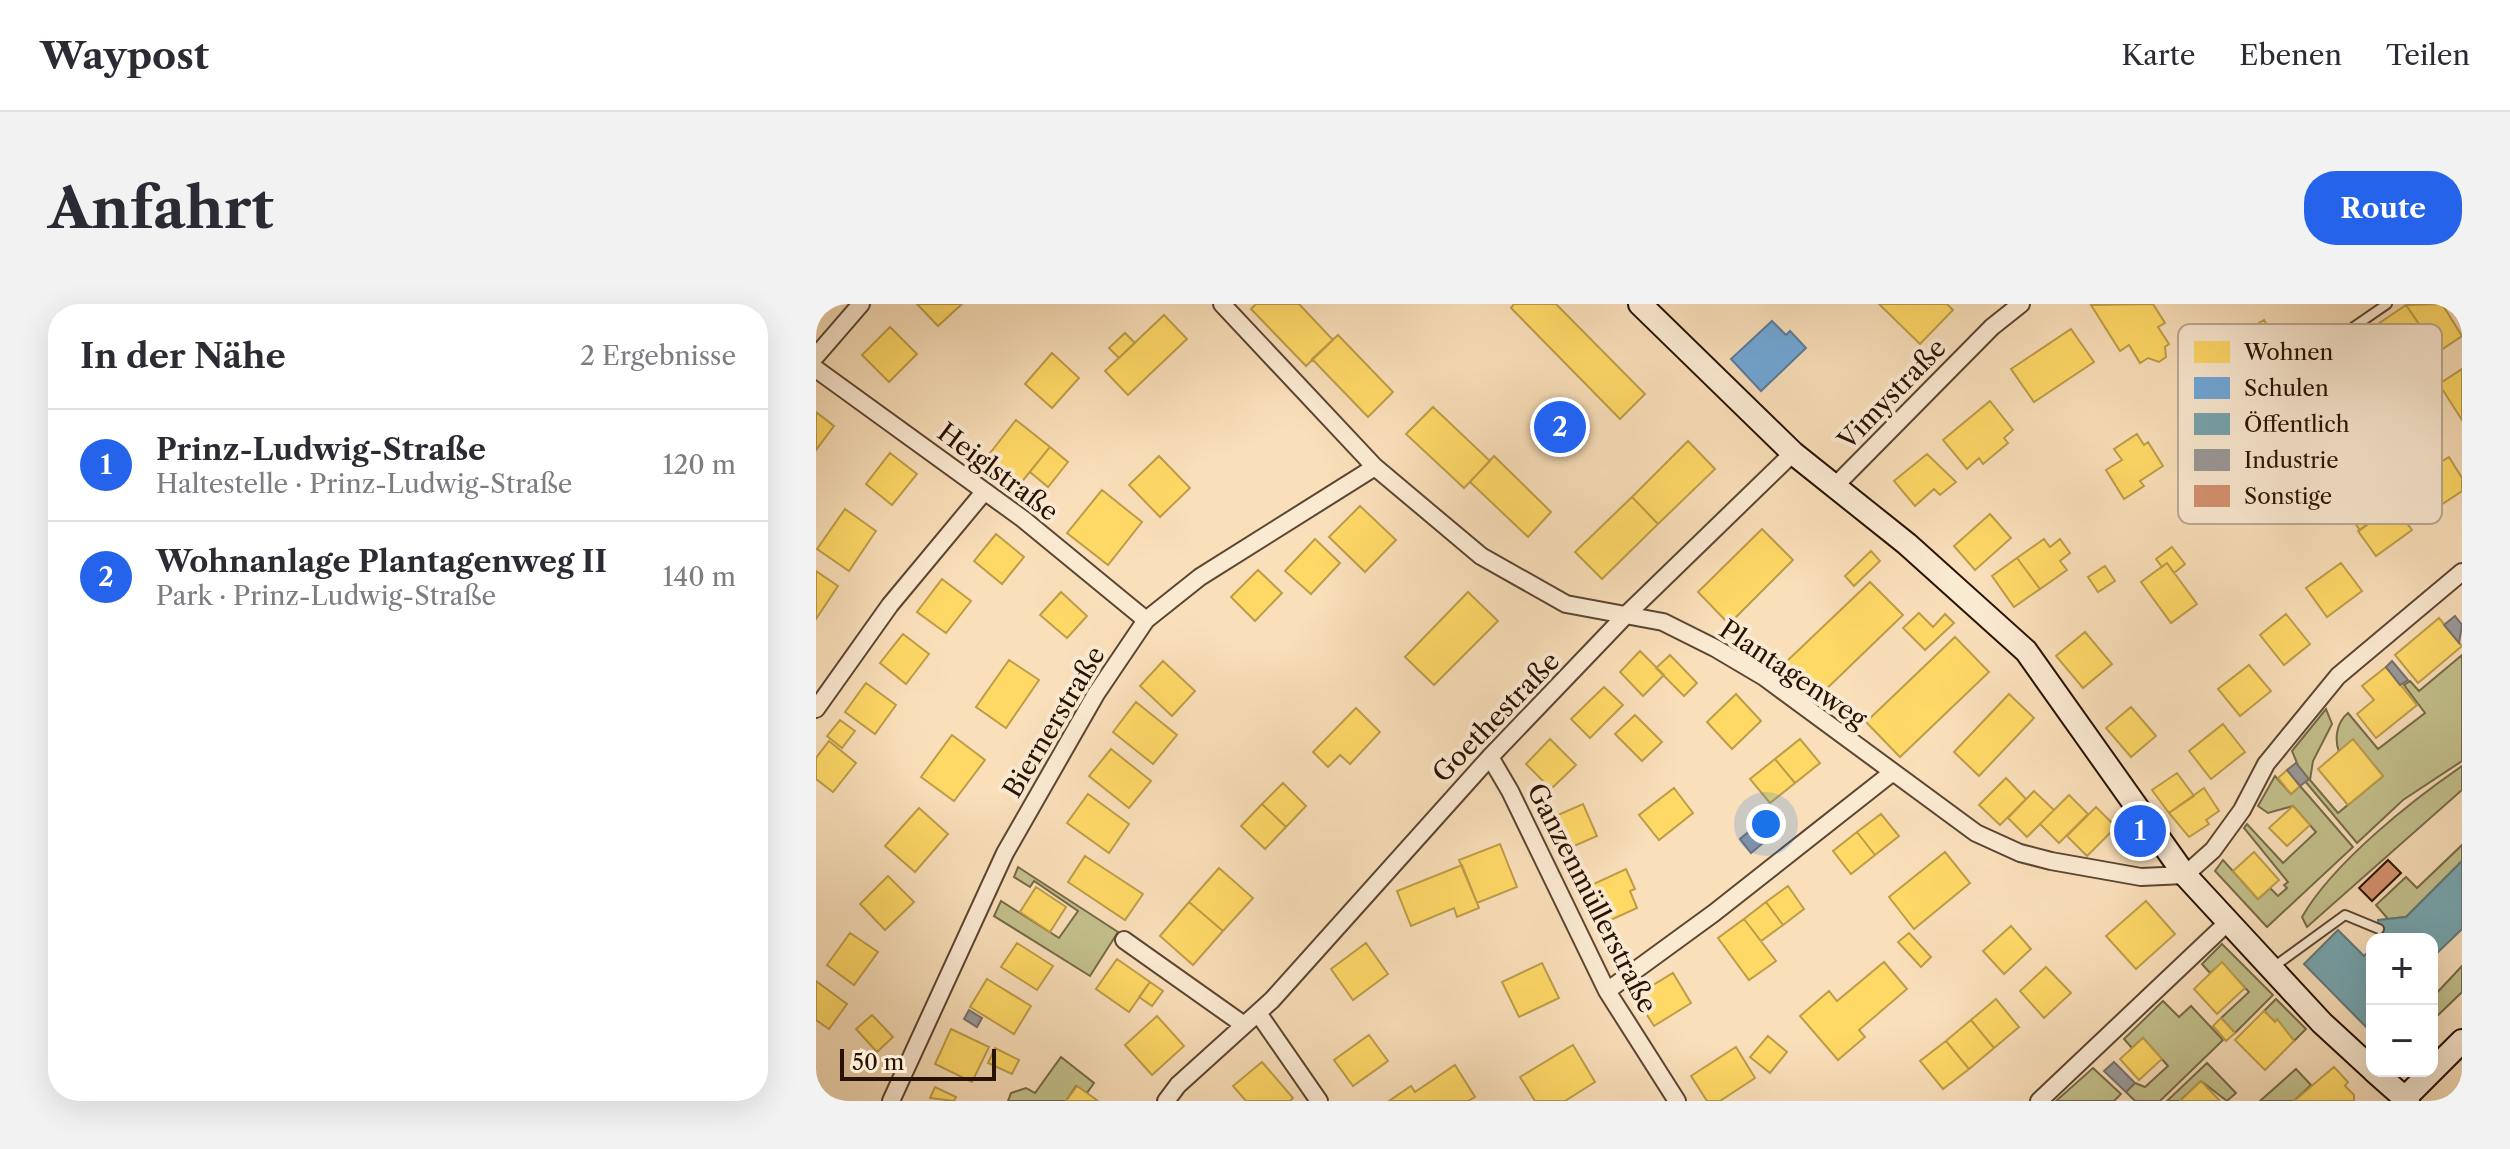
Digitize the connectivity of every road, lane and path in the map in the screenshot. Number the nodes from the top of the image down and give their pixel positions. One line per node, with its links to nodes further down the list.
1 (861, 304): 7 (street)
2 (1222, 304): 10 (street, Plantagenweg)
3 (1640, 304): 9 (street)
4 (2021, 304): 11 (street, Vimystraße)
5 (2387, 304): 6 (lane)
6 (2358, 324)
7 (816, 356)
8 (816, 369): 12 (street, Heiglstraße)
9 (1793, 453): 11 (street); 14 (street, Goethestraße)
10 (1375, 467): 14 (street, Plantagenweg); 15 (street, Biernerstraße)
11 (1834, 487): 19 (street)
12 (984, 492): 15 (street, Heiglstraße); 16 (street)
13 (2462, 572): 19 (street)
14 (1626, 615): 17 (street, Goethestraße); 18 (street, Plantagenweg)
15 (1146, 620): 31 (street, Biernerstraße)
16 (816, 709)
17 (1490, 757): 24 (street, Ganzenmüllerstraße); 25 (street, Goethestraße)
18 (1893, 772): 19 (street, Plantagenweg); 24 (street)
19 (2185, 875): 20 (street)
20 (2227, 923): 23 (street); 35 (street)
21 (2379, 929): 23 (lane)
22 (1124, 940): 26 (street)
23 (2270, 969): 28 (street)
24 (1607, 991): 34 (street, Ganzenmüllerstraße)
25 (1258, 1013): 26 (street, Goethestraße); 33 (street)
26 (1244, 1025): 32 (street, Goethestraße)
27 (2461, 1044): 30 (street)
28 (2366, 1063)
29 (2380, 1077): 30 (street)
30 (2405, 1100)
31 (891, 1101)
32 (1166, 1101)
33 (1319, 1101)
34 (1677, 1101)
35 (2039, 1101)

